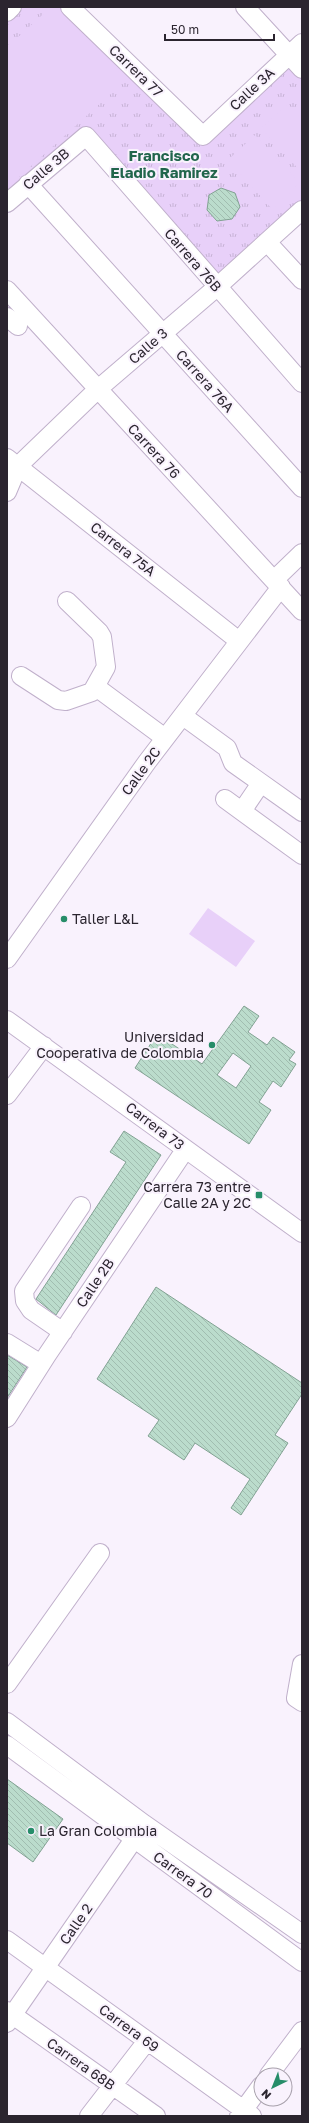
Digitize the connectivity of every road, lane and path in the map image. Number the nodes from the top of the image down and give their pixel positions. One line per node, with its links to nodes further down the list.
1 (12, 7): 4 (street)
2 (70, 7): 8 (street, Carrera 77)
3 (245, 7): 5 (street)
4 (7, 12)
5 (296, 49): 6 (street); 8 (street, Calle 3A)
6 (302, 69)
7 (86, 136): 9 (street, Calle 3B); 14 (street, Carrera 76B)
8 (203, 136)
9 (28, 184): 10 (street, Calle 3B); 16 (street, Carrera 76A)
10 (7, 203)
11 (302, 210): 12 (street, Calle 3)
12 (267, 242): 13 (street); 14 (street, Calle 3)
13 (302, 280)
14 (217, 287): 16 (street, Calle 3); 17 (street, Carrera 76B)
15 (7, 290): 18 (street, Carrera 76)
16 (162, 333): 18 (street, Calle 3); 20 (street, Carrera 76A)
17 (302, 383)
18 (98, 389): 19 (street, Calle 3); 23 (street, Carrera 76)
19 (12, 462): 21 (street, Calle 3); 26 (street, Carrera 75A)
20 (302, 488)
21 (7, 492)
22 (302, 553): 23 (street, Calle 2C)
23 (277, 583): 25 (street, Carrera 76); 26 (street, Calle 2C)
24 (67, 601): 28 (street)
25 (302, 611)
26 (239, 641): 29 (street, Calle 2C)
27 (21, 676): 28 (street)
28 (96, 687): 30 (street)
29 (183, 716): 30 (street, Calle 2C); 31 (street)
30 (165, 738): 34 (street, Calle 2C)
31 (257, 780): 32 (street); 33 (street)
32 (302, 812)
33 (302, 855)
34 (7, 959)
35 (7, 1020): 36 (street, Carrera 73)
36 (44, 1046): 37 (street); 38 (street, Carrera 73)
37 (7, 1095)
38 (185, 1150): 40 (street, Carrera 73); 41 (street, Calle 2B)
39 (81, 1206): 41 (street)
40 (302, 1233)
41 (63, 1332): 43 (street, Calle 2B)
42 (7, 1343): 43 (street)
43 (42, 1364): 44 (street, Calle 2B)
44 (7, 1418)
45 (100, 1553): 47 (street)
46 (302, 1664): 48 (street)
47 (7, 1684)
48 (299, 1700)
49 (7, 1722): 51 (street, Carrera 70)
50 (7, 1745): 52 (street, Carrera 70)
51 (144, 1824): 52 (street, Calle 2); 53 (street, Carrera 70)
52 (135, 1839): 55 (street, Carrera 70); 56 (street, Calle 2)
53 (302, 1934)
54 (7, 1940): 56 (street, Carrera 69)
55 (302, 1962)
56 (46, 1968): 57 (street, Calle 2); 59 (street, Carrera 69)
57 (9, 2016): 61 (street, Carrera 68B)
58 (302, 2031): 60 (street)
59 (147, 2041): 61 (street); 63 (street, Carrera 69)
60 (275, 2067)
61 (113, 2086): 64 (street); 65 (street, Carrera 68B)
62 (253, 2099): 63 (street)
63 (244, 2114)
64 (89, 2116)
65 (156, 2116)

